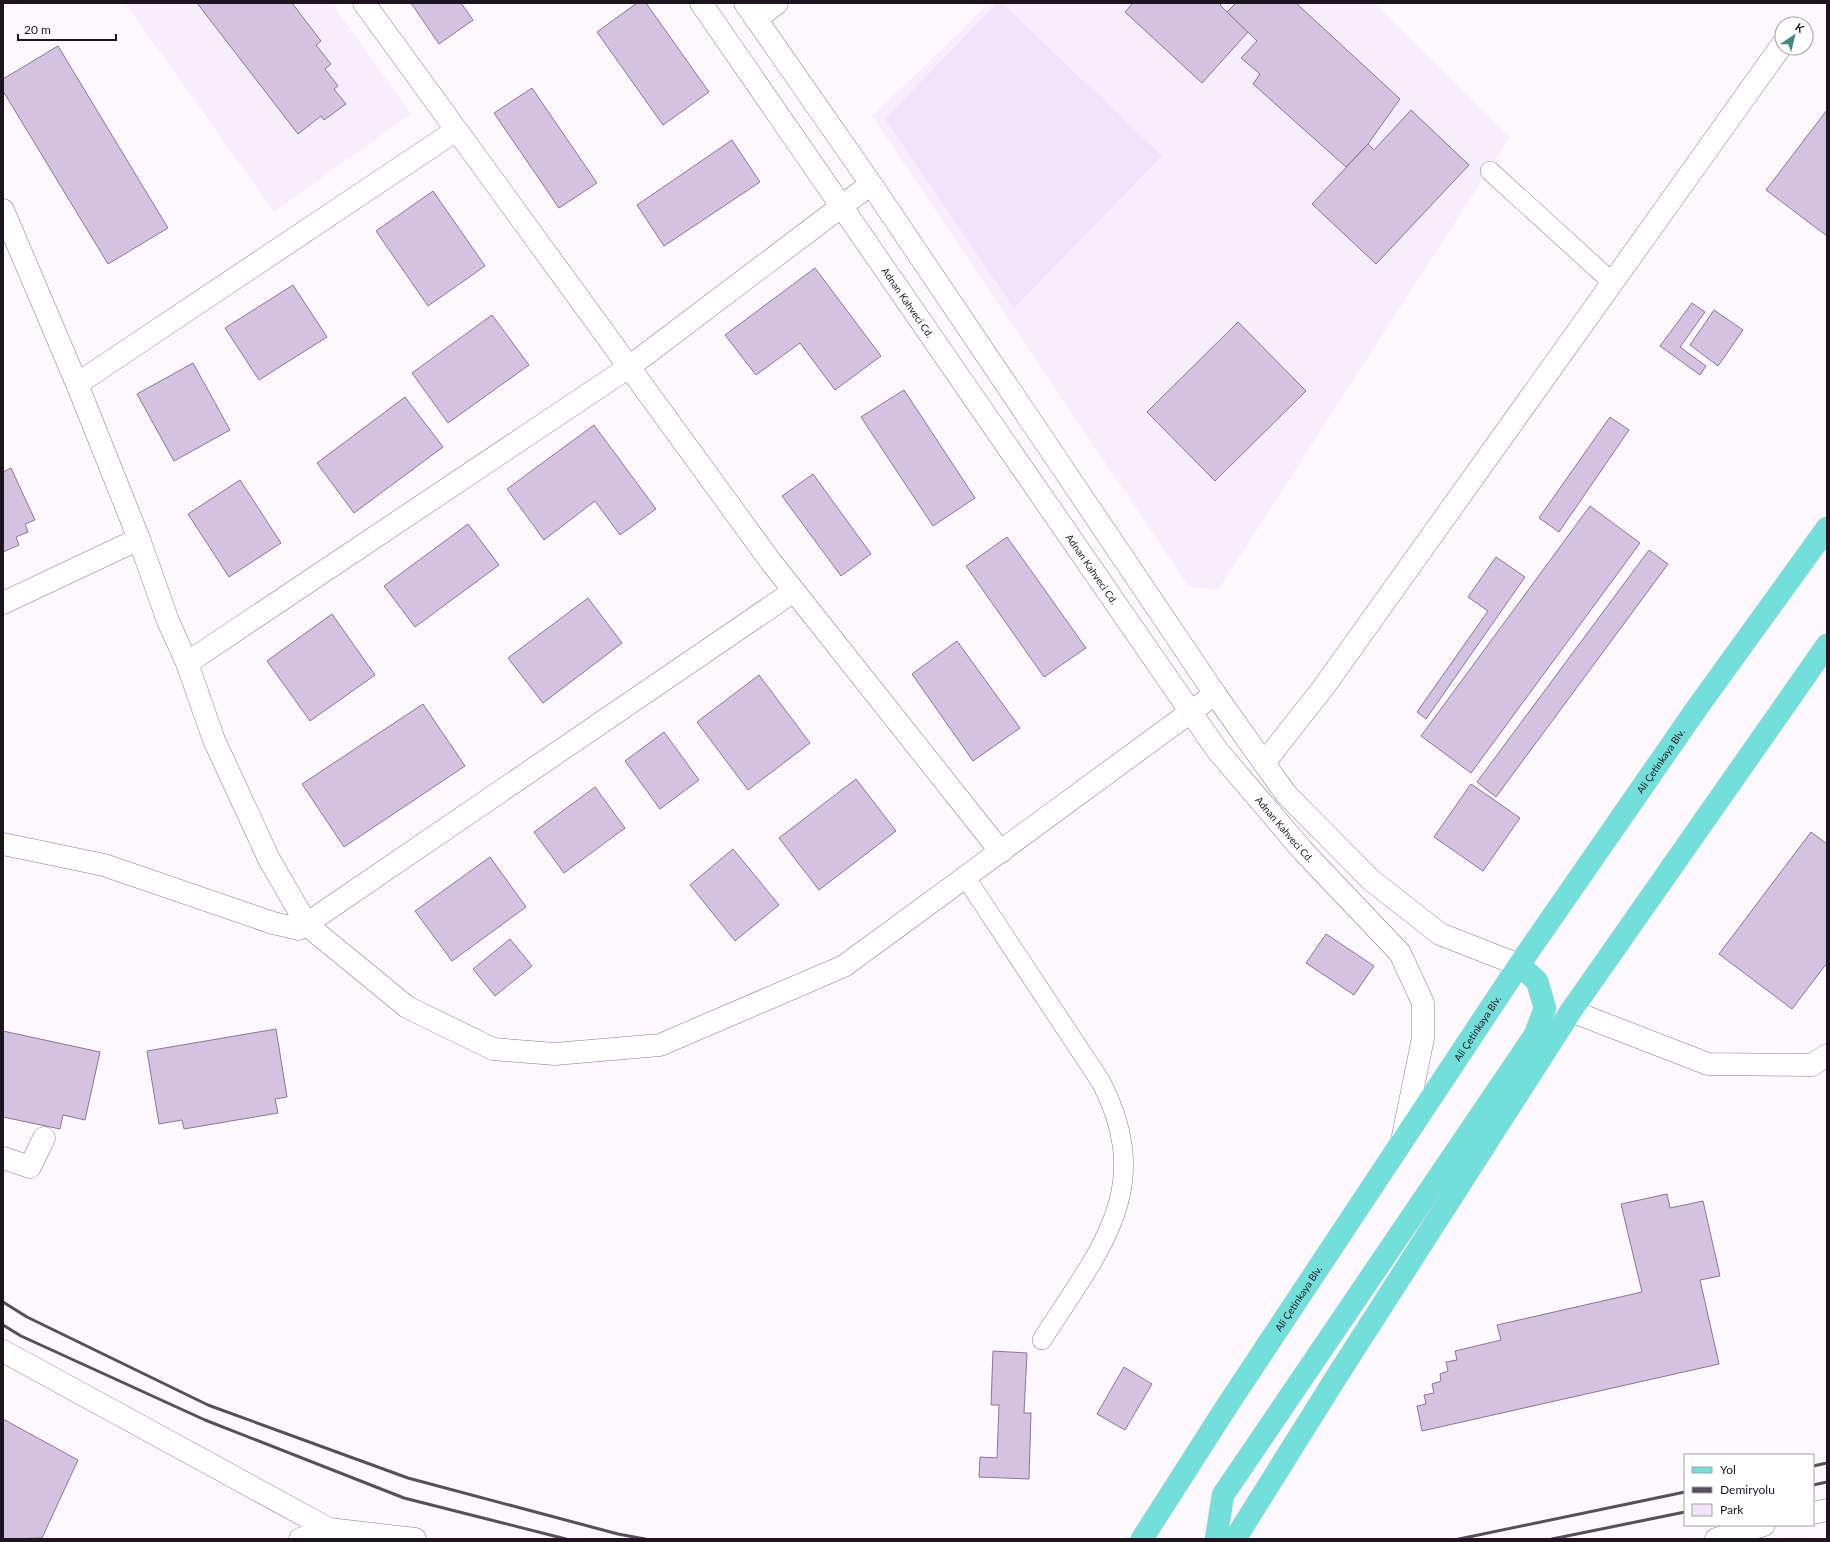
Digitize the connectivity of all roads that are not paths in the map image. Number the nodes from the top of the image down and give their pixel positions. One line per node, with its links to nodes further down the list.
1 (364, 3): 6 (street)
2 (701, 3): 9 (street, Adnan Kahveci Cd.)
3 (776, 3): 4 (street)
4 (750, 11): 8 (street)
5 (1774, 56): 11 (street)
6 (456, 131): 12 (street); 13 (street)
7 (1490, 171): 11 (lane)
8 (871, 184): 9 (street); 20 (street)
9 (841, 206): 12 (street); 21 (street, Adnan Kahveci Cd.)
10 (3, 210): 13 (street)
11 (1613, 283): 22 (street)
12 (629, 367): 16 (street); 19 (street)
13 (77, 384): 15 (street)
14 (1827, 528): 27 (main road, Ali Çetinkaya Blv.)
15 (139, 539): 17 (street); 19 (street)
16 (794, 591): 24 (street); 26 (street)
17 (3, 604)
18 (1827, 645): 28 (main road)
19 (187, 663): 26 (street)
20 (1215, 694): 21 (street); 22 (street)
21 (1191, 711): 24 (street); 31 (street, Adnan Kahveci Cd.)
22 (1264, 763): 27 (street)
23 (3, 844): 26 (street)
24 (1001, 852): 25 (street)
25 (966, 878): 26 (street); 33 (lane)
26 (307, 925)
27 (1519, 965): 31 (main road, Ali Çetinkaya Blv.); 42 (main road)
28 (1571, 1011): 29 (street); 43 (main road)
29 (1827, 1054)
30 (44, 1138): 32 (street)
31 (1402, 1141): 41 (main road, Ali Çetinkaya Blv.)
32 (3, 1158)
33 (1042, 1340)
34 (3, 1351): 38 (street)
35 (1827, 1510): 36 (street)
36 (1814, 1513)
37 (1761, 1526): 44 (street)
38 (329, 1529): 39 (street); 40 (street)
39 (300, 1539)
40 (415, 1539)
41 (1142, 1539)
42 (1216, 1539)
43 (1235, 1539)
44 (1716, 1539)

